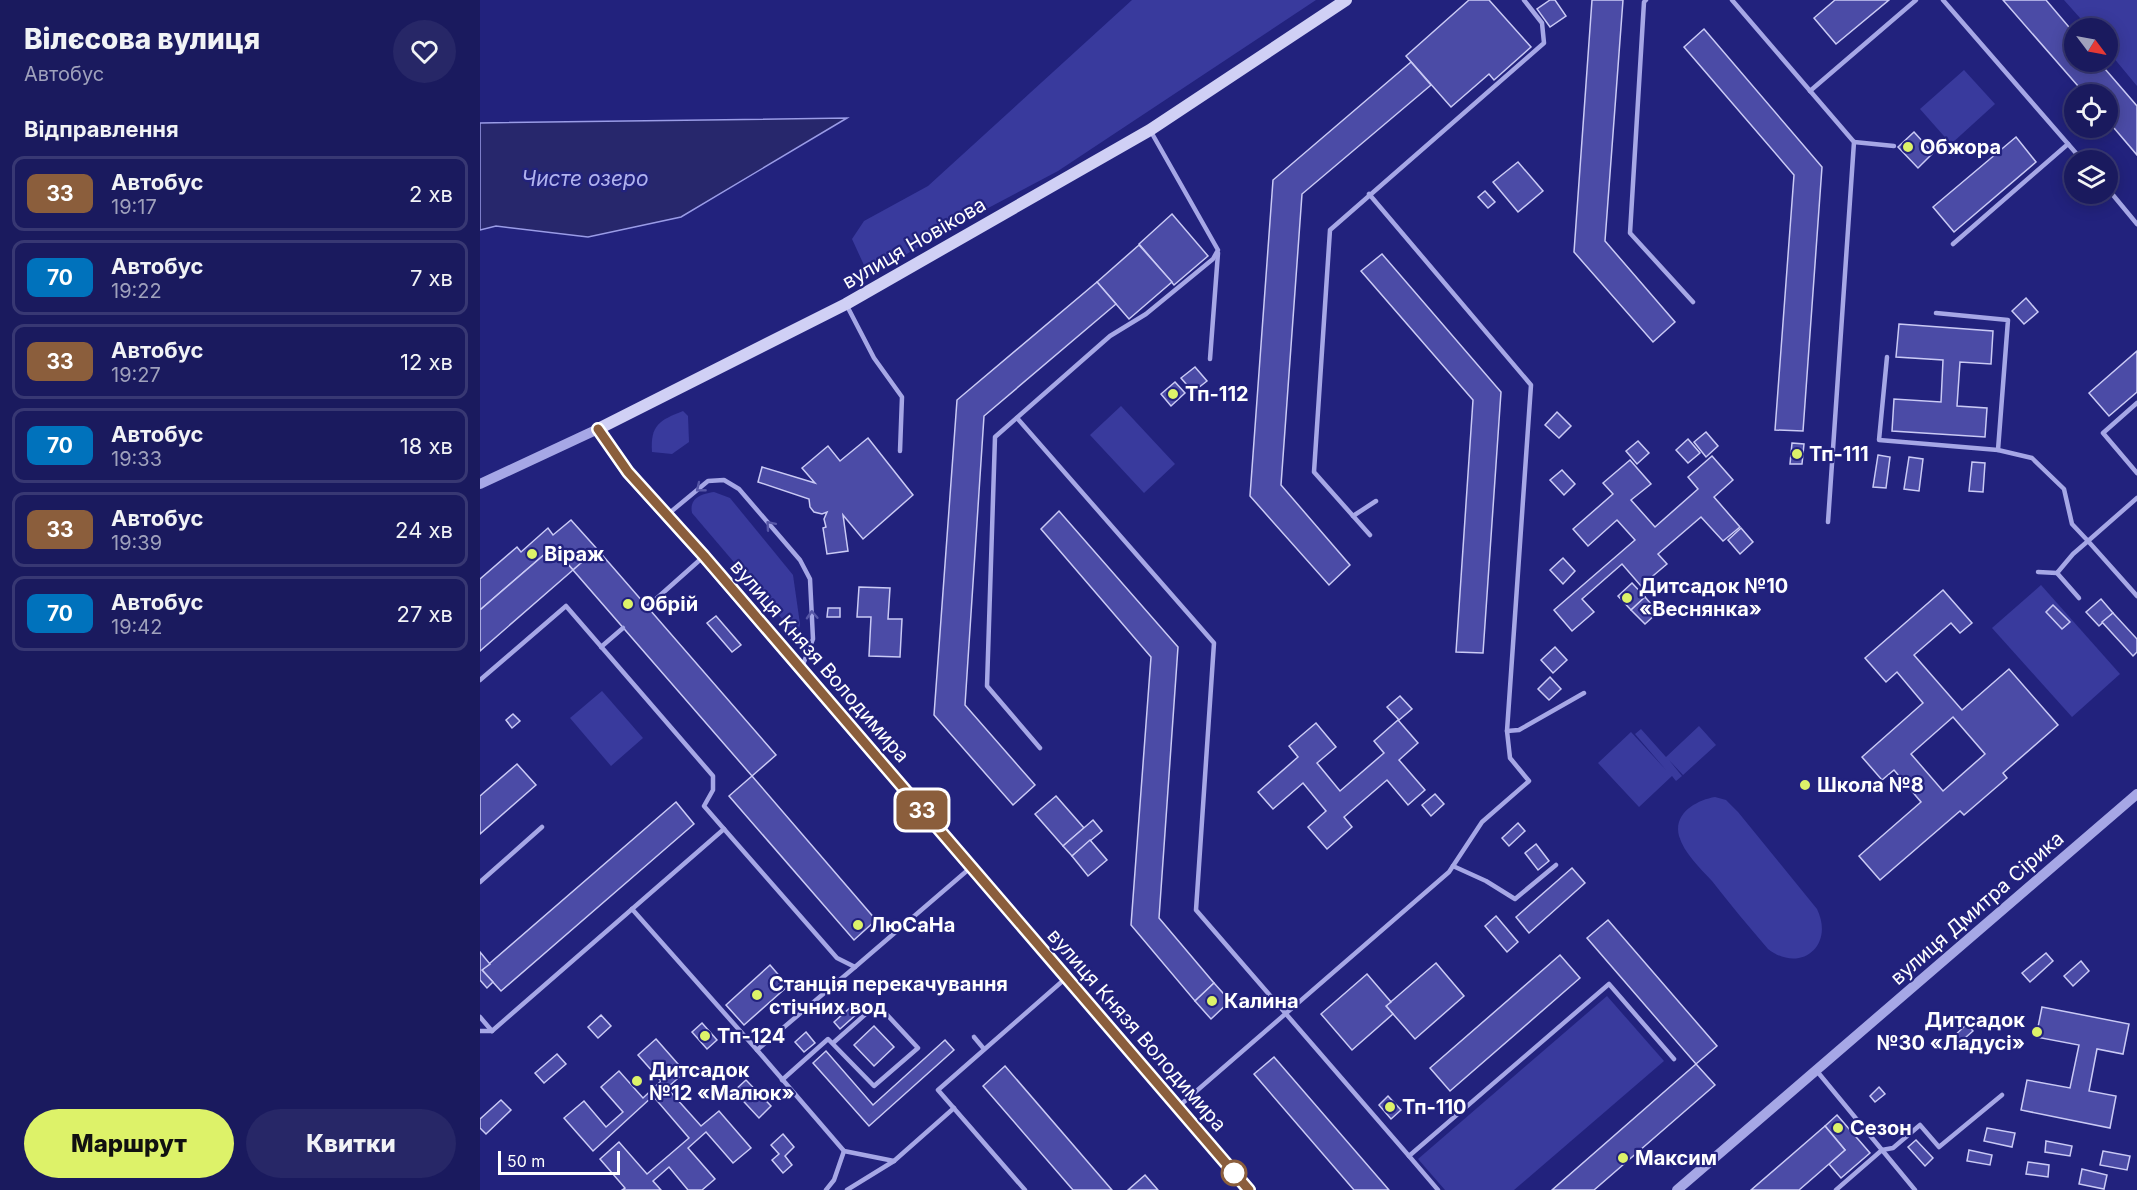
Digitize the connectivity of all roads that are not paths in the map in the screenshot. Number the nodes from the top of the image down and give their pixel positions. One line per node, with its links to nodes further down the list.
1 (1346, 0): 8 (main road, вулиця Новікова)
2 (1524, 0): 13 (lane)
3 (1646, 0): 18 (lane)
4 (1732, 0): 7 (lane)
5 (1916, 0): 7 (lane)
6 (1943, 0): 10 (lane)
7 (1810, 91): 9 (lane)
8 (1150, 130): 17 (lane); 19 (main road, вулиця Новікова)
9 (1854, 142): 11 (lane); 34 (lane)
10 (2068, 144): 12 (lane); 16 (lane)
11 (1894, 146)
12 (2073, 150)
13 (1369, 194): 33 (lane); 48 (lane)
14 (2118, 201): 15 (lane)
15 (2137, 224)
16 (1953, 244)
17 (1218, 250): 22 (lane); 24 (lane)
18 (1693, 302)
19 (846, 304): 25 (main road, вулиця Новікова); 27 (lane)
20 (1936, 313): 26 (lane)
21 (1887, 357): 26 (lane)
22 (1210, 359)
23 (2137, 403): 28 (lane)
24 (1017, 418): 49 (lane); 60 (lane)
25 (598, 429): 29 (street, вулиця Новікова); 32 (main road, вулиця Князя Володимира)
26 (1998, 450): 36 (lane)
27 (900, 451)
28 (2137, 473)
29 (480, 484)
30 (2137, 498): 36 (lane)
31 (1376, 501): 33 (lane)
32 (666, 516): 37 (main road, вулиця Князя Володимира); 45 (lane, one-way to 32)
33 (1353, 516): 35 (lane)
34 (1828, 522)
35 (1370, 535)
36 (2088, 541): 39 (lane); 40 (lane)
37 (704, 556): 42 (lane); 45 (main road, вулиця Князя Володимира)
38 (2038, 572): 39 (lane)
39 (2057, 573): 41 (lane)
40 (2137, 596)
41 (2079, 598)
42 (647, 607)
43 (623, 628): 44 (lane)
44 (601, 647): 46 (lane); 52 (lane)
45 (801, 669): 55 (main road, вулиця Князя Володимира)
46 (480, 680)
47 (1584, 693): 48 (lane)
48 (1507, 731): 53 (lane)
49 (1040, 748)
50 (2137, 794): 69 (street, вулиця Дмитра Сірика)
51 (542, 827): 56 (lane)
52 (724, 829): 57 (lane); 58 (lane)
53 (1453, 866): 54 (lane); 60 (lane)
54 (1556, 866)
55 (971, 868): 58 (lane); 59 (main road, вулиця Князя Володимира)
56 (480, 882)
57 (632, 909): 63 (lane); 67 (lane)
58 (855, 967): 67 (lane)
59 (1066, 978): 66 (lane); 72 (main road, вулиця Князя Володимира)
60 (1286, 1013): 72 (lane); 76 (lane)
61 (480, 1017): 63 (lane)
62 (480, 1031): 63 (lane)
63 (492, 1031)
64 (974, 1037): 66 (lane)
65 (833, 1044): 65 (lane); 70 (lane)
66 (984, 1049): 73 (lane)
67 (757, 1050): 70 (lane)
68 (1674, 1059): 76 (lane)
69 (1816, 1070): 74 (lane); 83 (street, вулиця Дмитра Сірика)
70 (782, 1080): 75 (lane)
71 (2002, 1095): 74 (lane)
72 (1178, 1107): 81 (main road, вулиця Князя Володимира)
73 (954, 1108): 77 (lane); 80 (lane)
74 (1882, 1150): 84 (lane); 85 (lane)
75 (844, 1152): 77 (lane); 78 (lane)
76 (1410, 1156): 82 (lane)
77 (894, 1161): 79 (lane)
78 (826, 1190)
79 (847, 1190)
80 (1025, 1190)
81 (1249, 1190)
82 (1438, 1190)
83 (1677, 1190)
84 (1836, 1190)
85 (1915, 1190)

